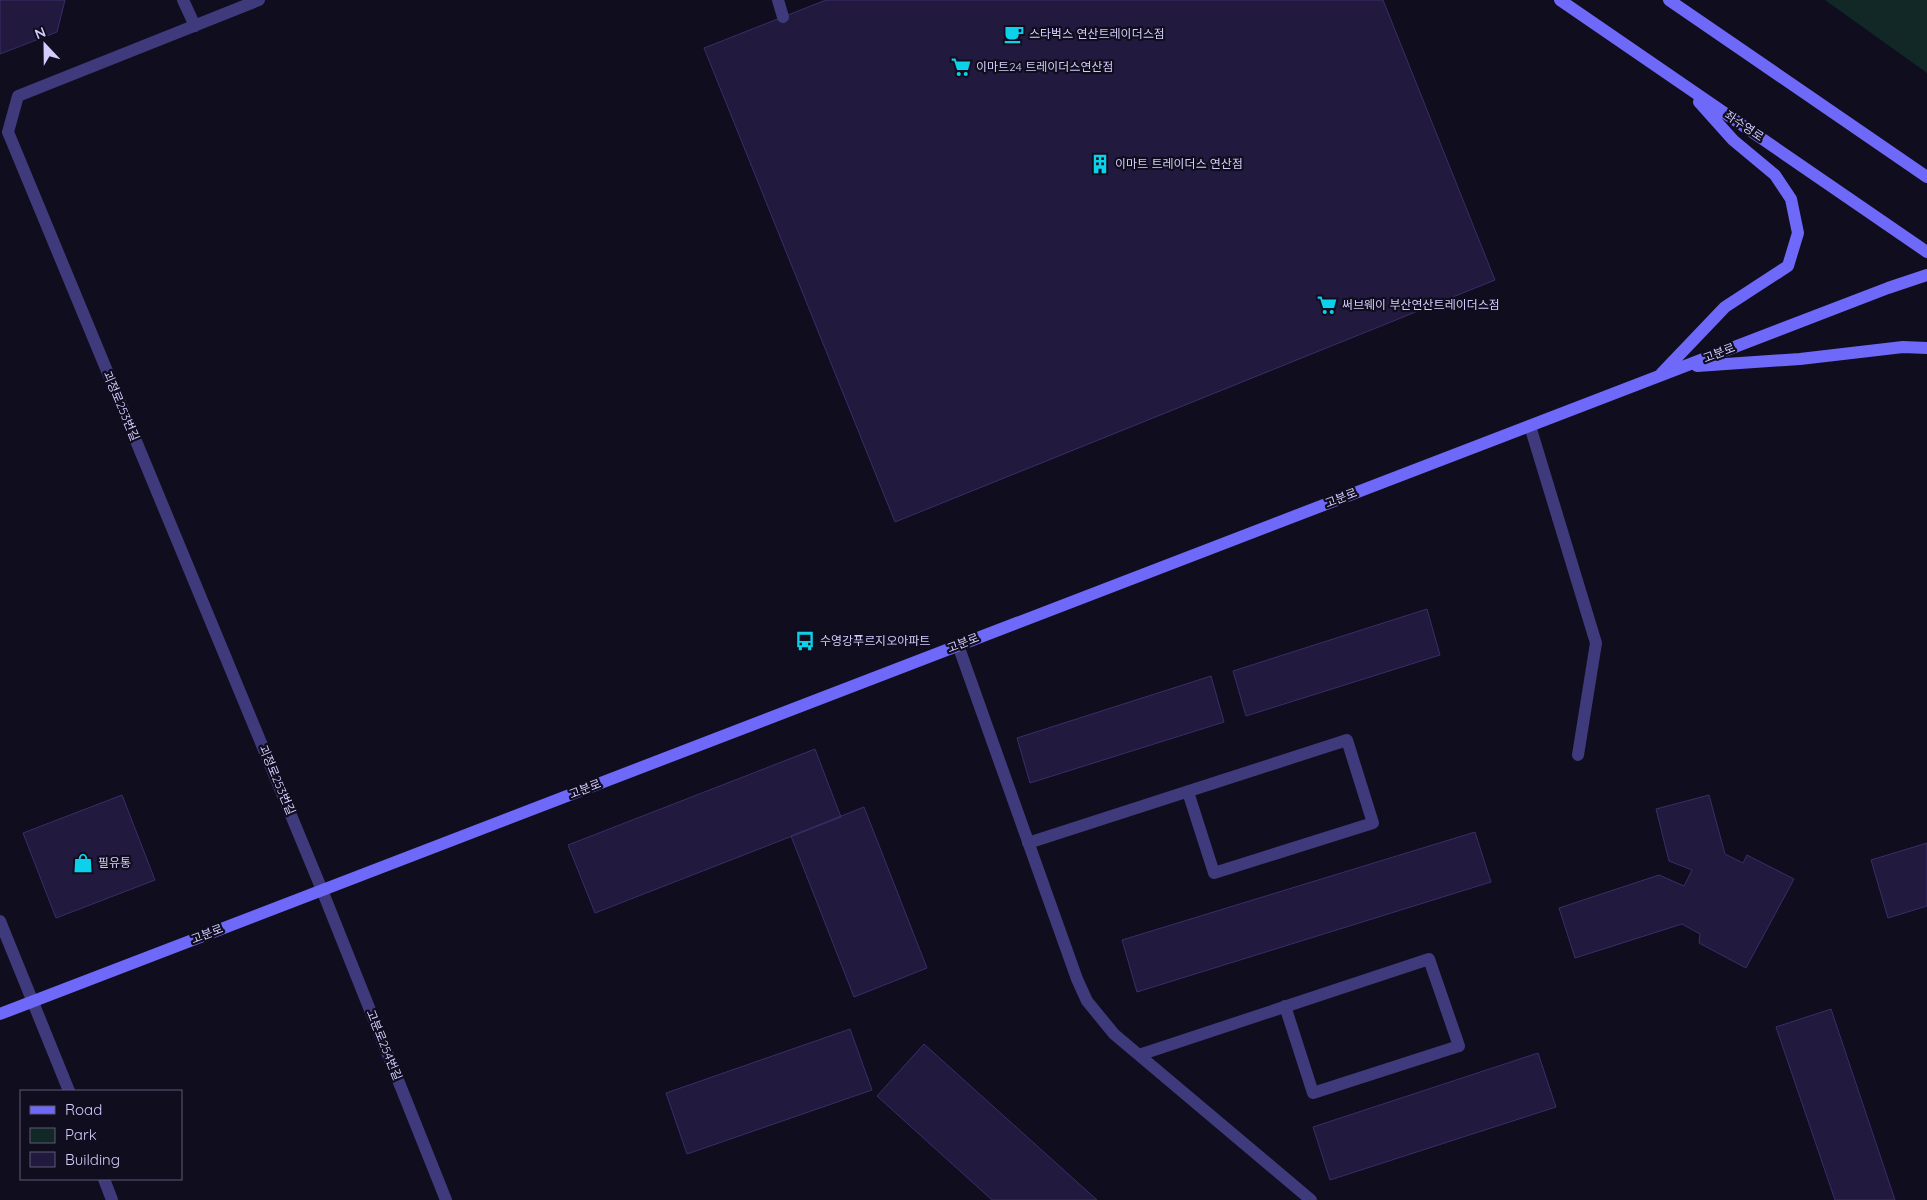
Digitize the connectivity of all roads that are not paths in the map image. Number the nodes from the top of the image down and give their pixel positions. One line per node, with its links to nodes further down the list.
1 (183, 0): 7 (street)
2 (259, 0): 7 (street, 괴정로253번길)
3 (778, 0): 6 (street)
4 (1560, 0): 8 (main road, 좌수영로)
5 (1670, 0): 9 (main road)
6 (783, 17)
7 (195, 26): 20 (street, 괴정로253번길)
8 (1684, 85): 10 (main road, 좌수영로); 14 (main road)
9 (1927, 177)
10 (1927, 252)
11 (1927, 275): 13 (main road, 고분로)
12 (1927, 348): 13 (main road)
13 (1684, 367): 14 (main road, 고분로)
14 (1658, 376): 15 (main road, 고분로)
15 (1530, 426): 16 (main road, 고분로); 17 (street)
16 (958, 645): 19 (street); 20 (main road, 고분로)
17 (1578, 754)
18 (1188, 792): 18 (street); 19 (street)
19 (1028, 843): 25 (street)
20 (322, 890): 22 (main road, 고분로); 29 (street, 고분로254번길)
21 (0, 921): 22 (street)
22 (33, 1001): 24 (main road, 고분로); 26 (street)
23 (1285, 1006): 23 (street); 25 (street)
24 (0, 1014)
25 (1139, 1056): 30 (street)
26 (69, 1090)
27 (104, 1180): 28 (street)
28 (112, 1200)
29 (446, 1200)
30 (1311, 1200)

